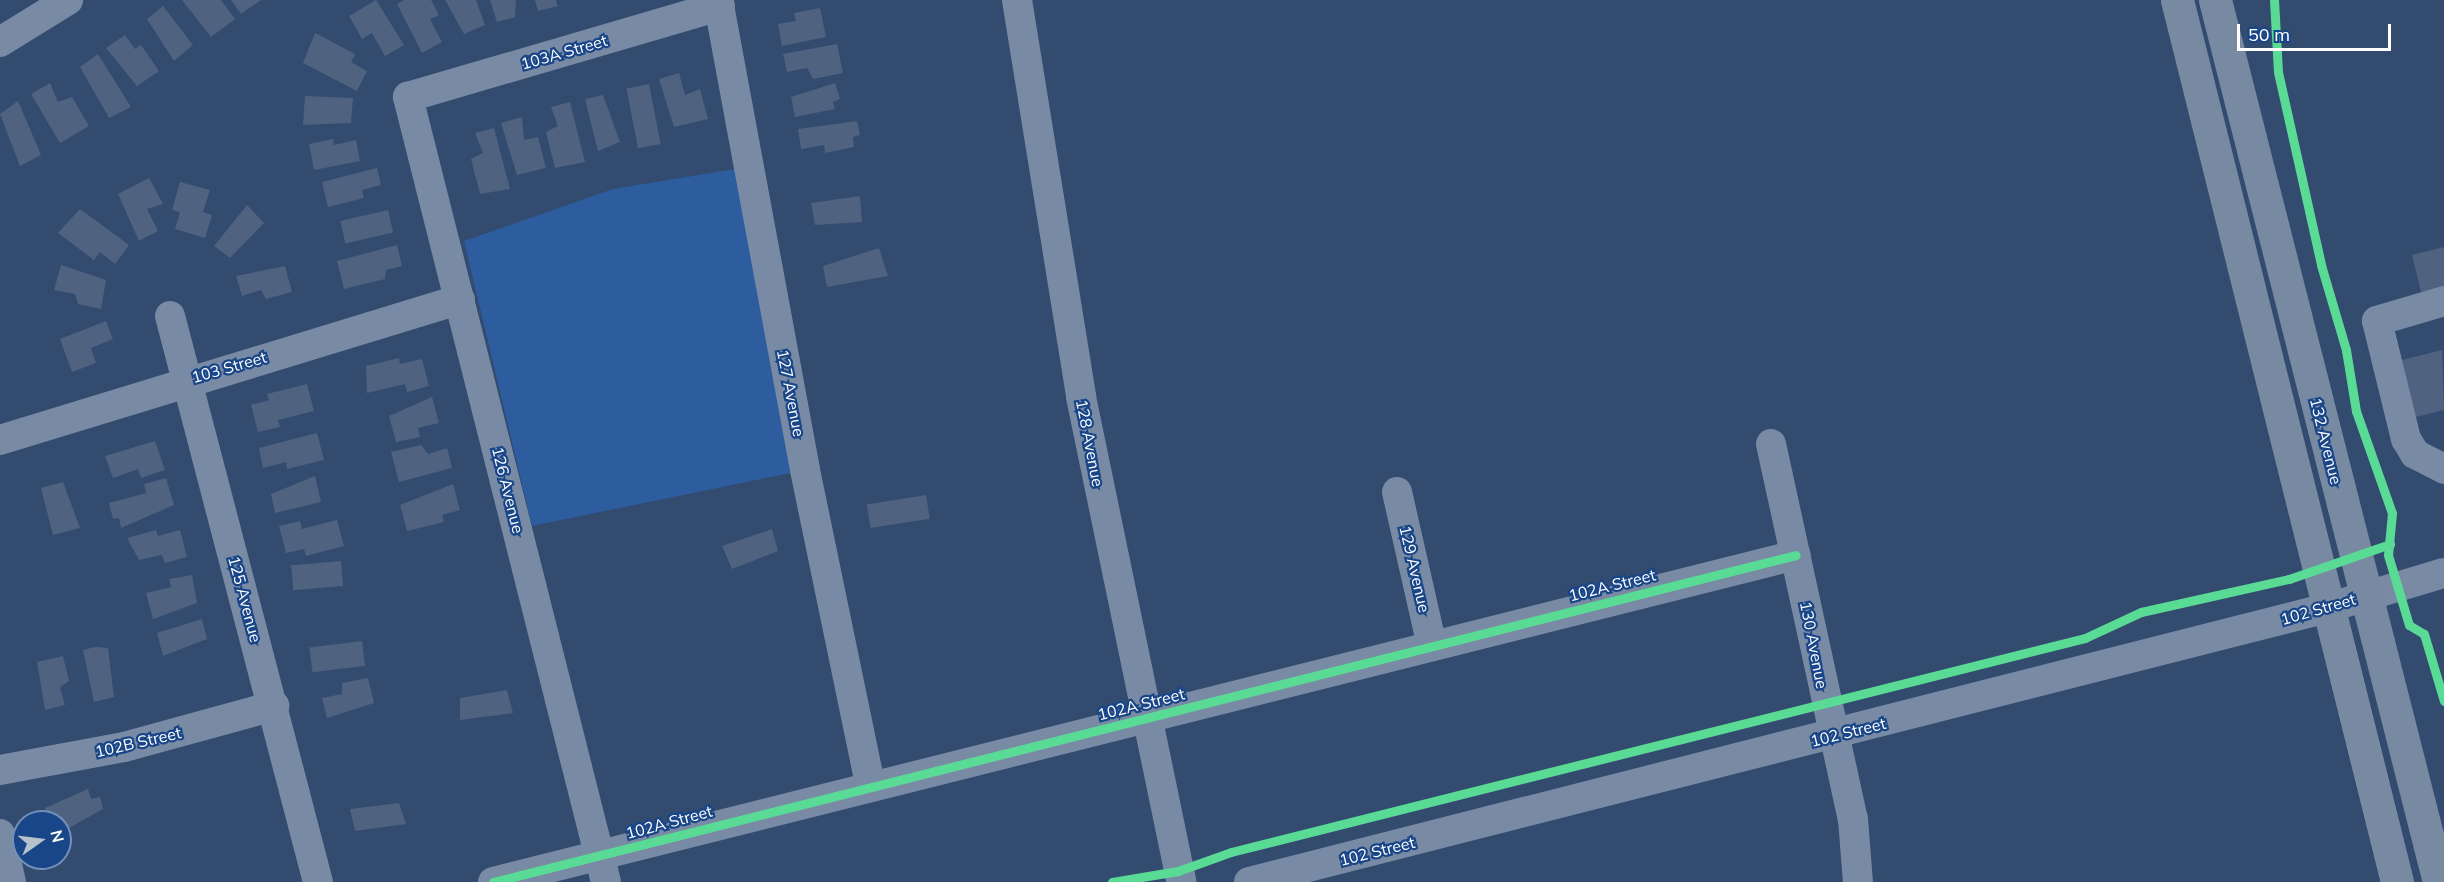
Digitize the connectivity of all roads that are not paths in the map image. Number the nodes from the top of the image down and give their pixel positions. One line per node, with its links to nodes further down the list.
1 (68, 0): 6 (street)
2 (1017, 0): 22 (street, 128 Avenue)
3 (2177, 0): 19 (main road)
4 (2215, 0): 18 (main road, 132 Avenue)
5 (719, 3): 7 (street, 103A Street); 25 (street, 127 Avenue)
6 (0, 42)
7 (408, 97): 8 (street, 126 Avenue)
8 (460, 299): 11 (street, 103 Street); 27 (street, 126 Avenue)
9 (2444, 301): 14 (street)
10 (171, 316): 11 (street, 125 Avenue)
11 (186, 379): 12 (street, 103 Street); 21 (street, 125 Avenue)
12 (0, 440)
13 (1772, 444): 16 (street, 130 Avenue)
14 (2444, 469)
15 (1397, 492): 20 (street, 129 Avenue)
16 (1796, 555): 20 (street, 102A Street); 23 (street, 130 Avenue)
17 (2444, 573): 18 (street, 102 Street)
18 (2365, 596): 19 (street, 102 Street); 35 (main road, 132 Avenue)
19 (2327, 608): 23 (street, 102 Street); 34 (main road)
20 (1432, 646): 22 (street, 102A Street)
21 (274, 706): 24 (street, 102B Street); 29 (street, 125 Avenue)
22 (1146, 718): 25 (street, 102A Street); 31 (street, 128 Avenue)
23 (1834, 735): 32 (street, 102 Street); 33 (street, 130 Avenue)
24 (0, 770)
25 (870, 784): 27 (street, 102A Street)
26 (0, 834): 28 (street)
27 (603, 869): 30 (street, 102A Street)
28 (11, 882)
29 (318, 882)
30 (493, 882)
31 (1181, 882)
32 (1249, 882)
33 (1858, 882)
34 (2397, 882)
35 (2439, 882)

